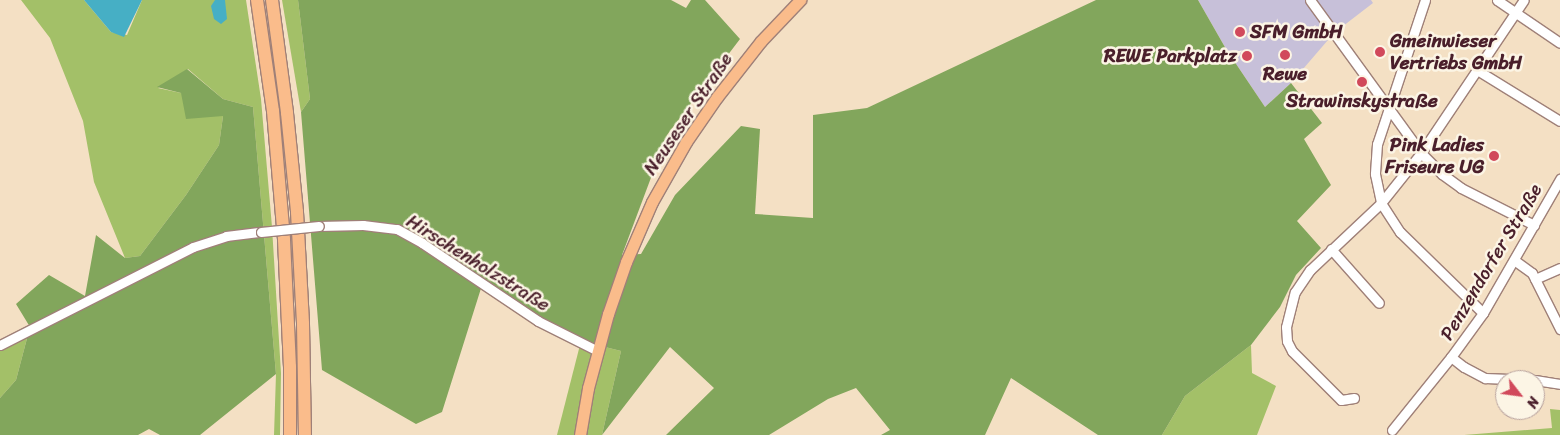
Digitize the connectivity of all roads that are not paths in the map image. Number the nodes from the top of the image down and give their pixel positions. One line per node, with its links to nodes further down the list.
1 (257, 0): 33 (highway)
2 (272, 0): 34 (highway)
3 (800, 0): 26 (main road, Neuseser Straße)
4 (1310, 0): 11 (street)
5 (1425, 0): 11 (street)
6 (1497, 0): 8 (street)
7 (1524, 0): 8 (street)
8 (1516, 12): 9 (street); 10 (street)
9 (1560, 43)
10 (1477, 70): 12 (street); 13 (street)
11 (1389, 108): 13 (street); 16 (street)
12 (1560, 122)
13 (1421, 152): 16 (street); 17 (street)
14 (1560, 179): 15 (street, Penzendorfer Straße)
15 (1556, 196): 17 (street, Penzendorfer Straße)
16 (1381, 203): 18 (street); 23 (street)
17 (1534, 225): 19 (street, Penzendorfer Straße)
18 (1331, 249): 22 (street); 31 (street)
19 (1514, 260): 21 (street); 23 (street, Penzendorfer Straße)
20 (1560, 268): 21 (street)
21 (1535, 279): 24 (street)
22 (1379, 304)
23 (1483, 313): 27 (street, Penzendorfer Straße)
24 (1560, 329)
25 (0, 345): 26 (street, Hirschenholzstraße, bridge)
26 (598, 351): 35 (main road, Neuseser Straße)
27 (1451, 357): 28 (street); 32 (street, Penzendorfer Straße)
28 (1495, 378)
29 (1545, 382): 30 (street)
30 (1560, 384)
31 (1354, 398)
32 (1392, 430)
33 (290, 435)
34 (305, 435)
35 (580, 435)

